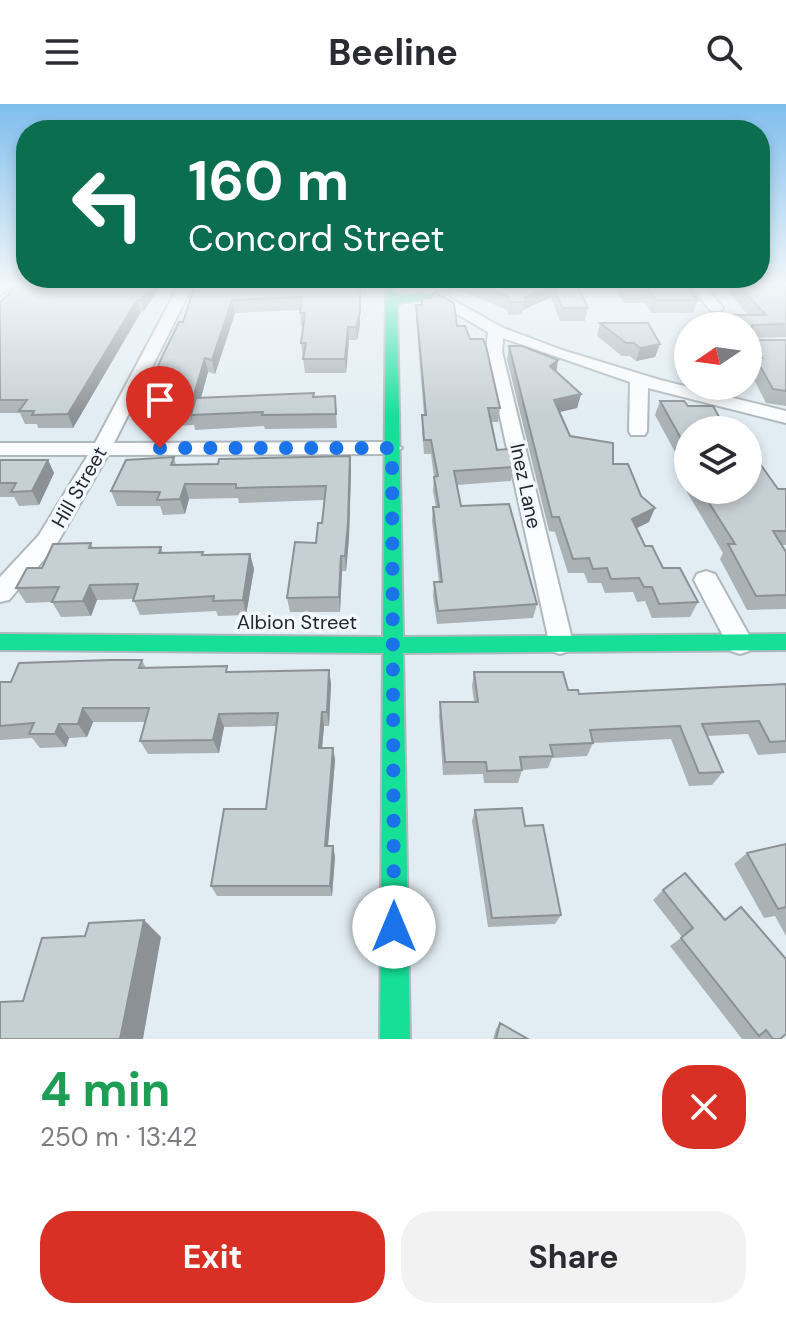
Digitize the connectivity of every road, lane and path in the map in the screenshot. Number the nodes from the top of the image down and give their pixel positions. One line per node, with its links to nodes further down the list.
1 (164, 329): 7 (street, Hill Street)
2 (391, 329): 8 (main road)
3 (496, 330): 4 (street); 14 (street, Inez Lane)
4 (639, 380): 5 (street); 6 (street)
5 (786, 417)
6 (638, 431)
7 (102, 448): 8 (street); 9 (street); 11 (street, Hill Street)
8 (392, 448): 16 (main road)
9 (0, 449)
10 (706, 580): 15 (street)
11 (0, 593)
12 (0, 642): 16 (main road, Albion Street)
13 (786, 642): 15 (main road, Albion Street)
14 (560, 643): 15 (main road, Albion Street); 16 (main road, Albion Street)
15 (740, 643)
16 (394, 644): 17 (main road)
17 (395, 1039)

